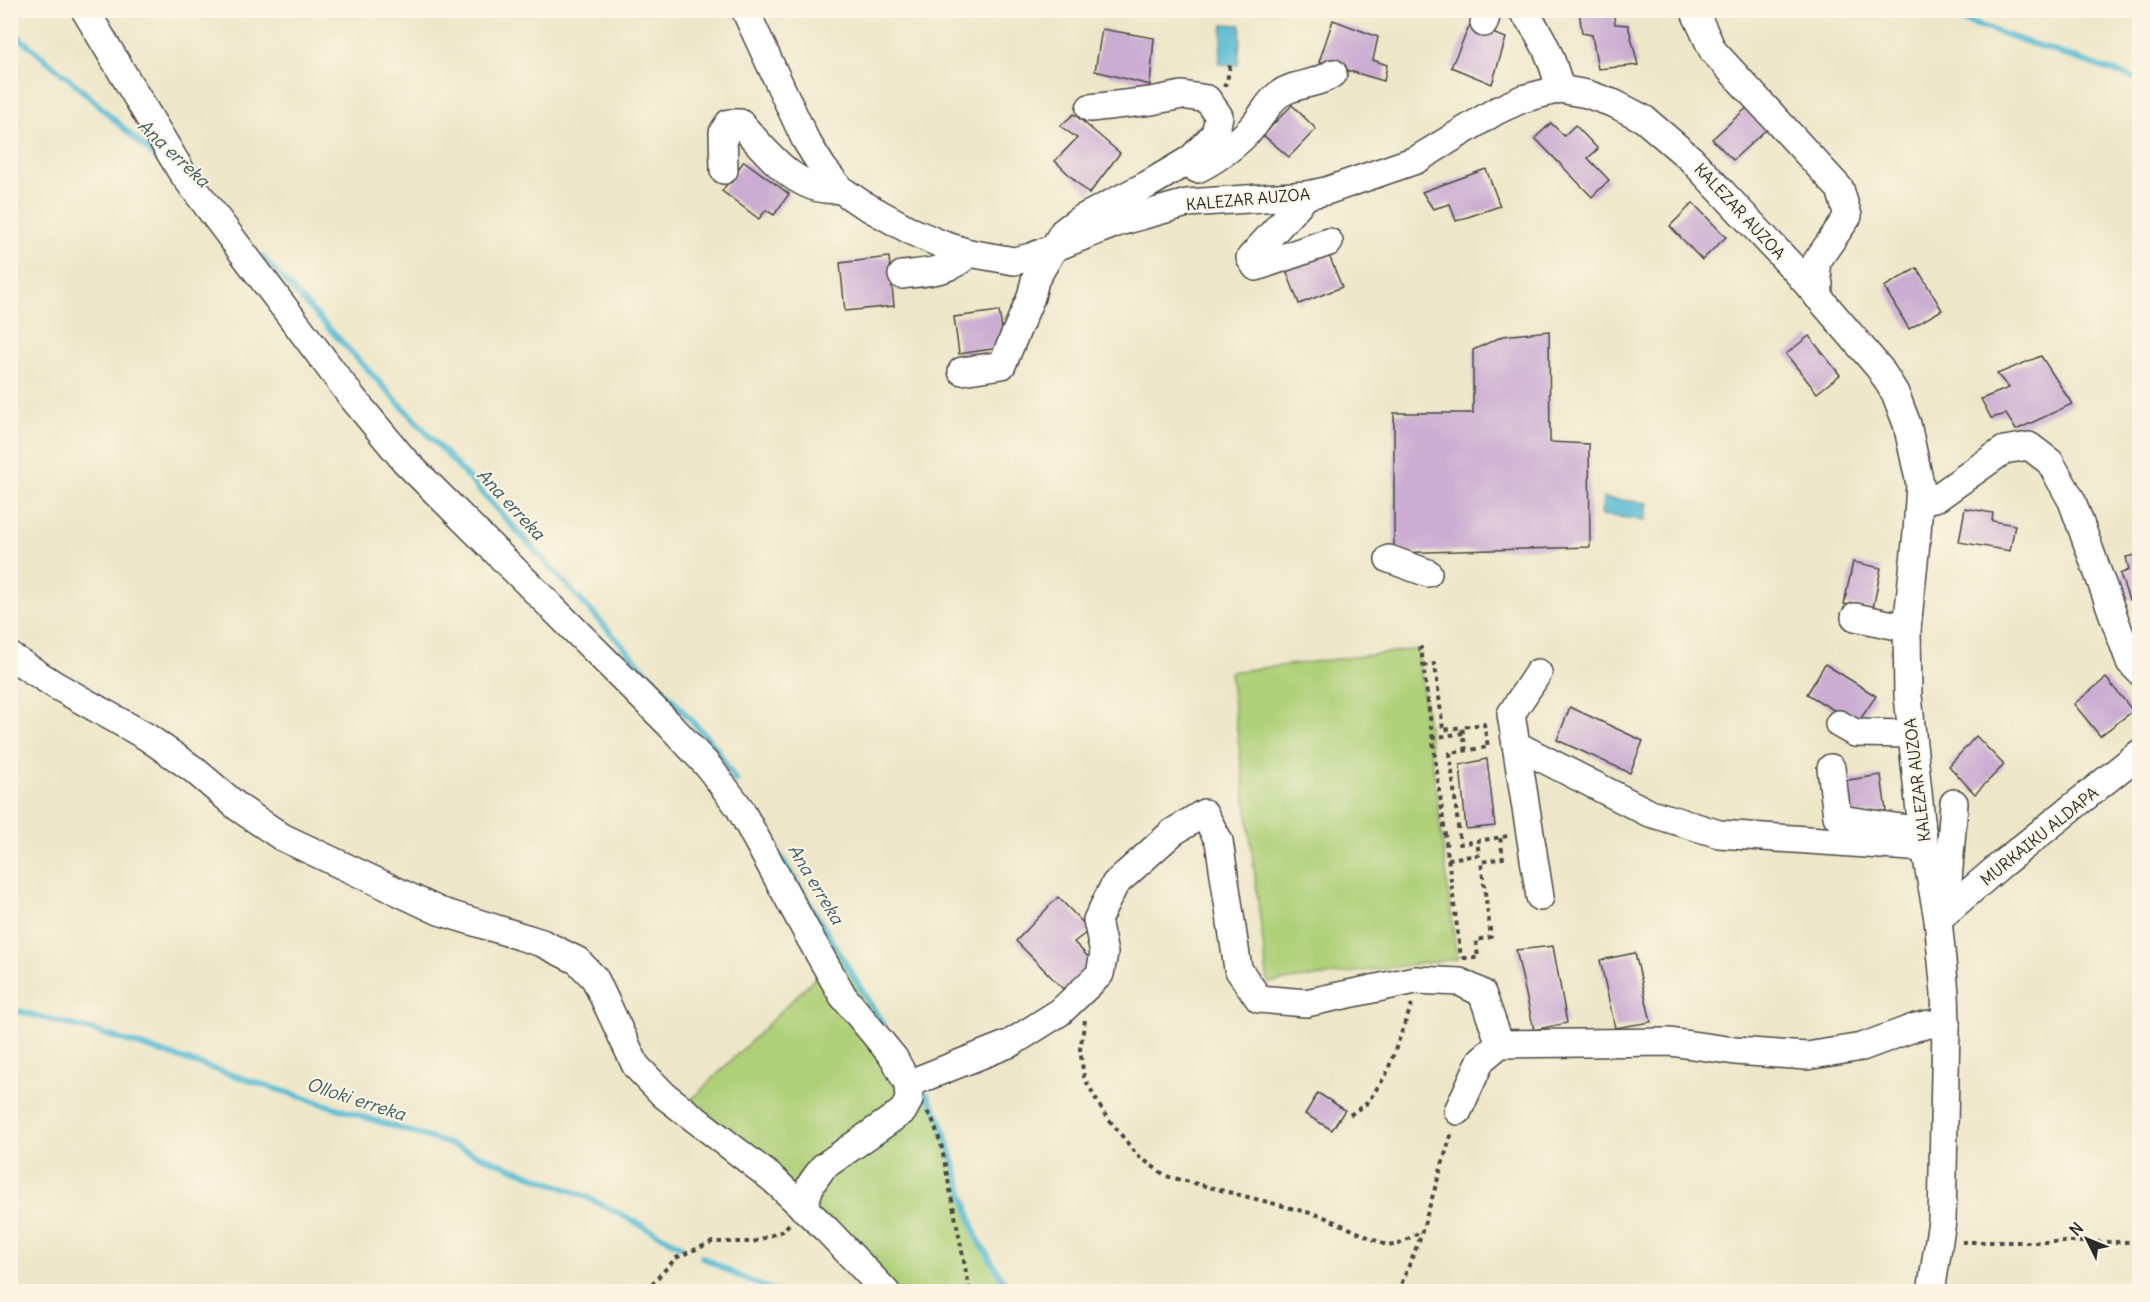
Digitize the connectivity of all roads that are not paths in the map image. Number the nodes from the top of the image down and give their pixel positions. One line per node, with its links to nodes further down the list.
1 (85, 10): 37 (street)
2 (745, 10): 10 (street, KALEZAR AUZOA)
3 (1522, 10): 6 (street)
4 (1694, 10): 16 (street)
5 (1333, 73): 9 (street)
6 (1560, 90): 11 (street, KALEZAR AUZOA); 16 (street, KALEZAR AUZOA)
7 (1090, 108): 9 (street)
8 (724, 170): 10 (street)
9 (1153, 182): 13 (street)
10 (840, 189): 14 (street, KALEZAR AUZOA)
11 (1307, 195): 12 (street); 13 (street, KALEZAR AUZOA)
12 (1329, 242)
13 (1052, 249): 14 (street, KALEZAR AUZOA); 17 (street)
14 (969, 254): 15 (street)
15 (902, 275)
16 (1818, 297): 18 (street, KALEZAR AUZOA)
17 (962, 371)
18 (1920, 501): 22 (street, KALEZAR AUZOA); 24 (street)
19 (1389, 559): 20 (street)
20 (1428, 573)
21 (1855, 617): 22 (street)
22 (1907, 628): 27 (street, KALEZAR AUZOA)
23 (10, 656): 39 (street)
24 (2139, 672)
25 (1538, 673): 28 (street)
26 (1839, 724): 27 (street)
27 (1911, 734): 32 (street, KALEZAR AUZOA)
28 (1516, 745): 32 (street); 33 (street)
29 (2139, 753): 34 (street, MURKAIKU ALDAPA)
30 (1831, 768): 32 (street)
31 (1954, 803): 34 (street)
32 (1924, 839): 34 (street, KALEZAR AUZOA)
33 (1540, 897)
34 (1938, 919): 35 (street, KALEZAR AUZOA)
35 (1946, 1024): 36 (street); 41 (street, KALEZAR AUZOA)
36 (1500, 1044): 37 (street); 38 (street)
37 (908, 1084): 39 (street)
38 (1458, 1111)
39 (803, 1208): 40 (street)
40 (886, 1292)
41 (1931, 1292)

